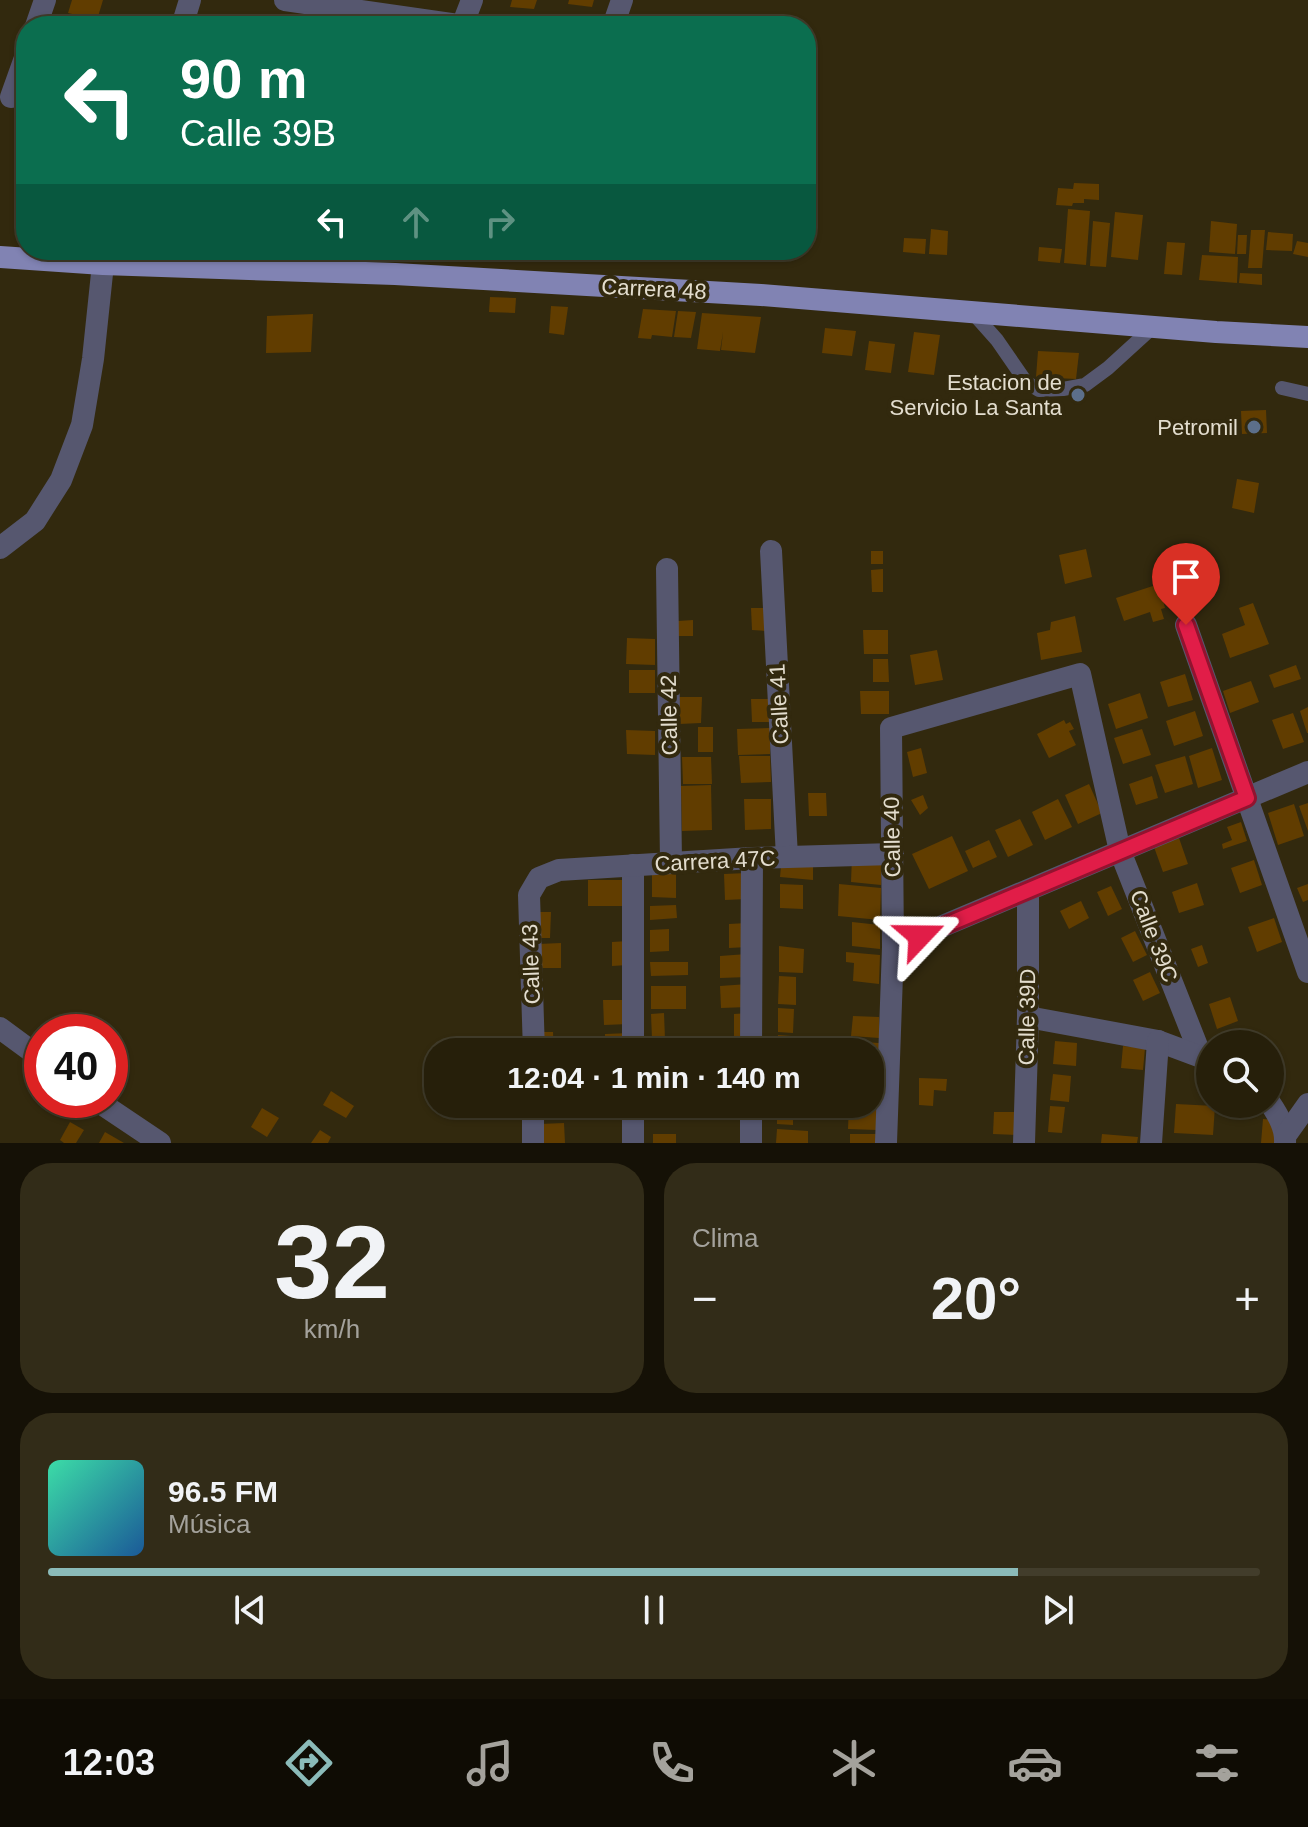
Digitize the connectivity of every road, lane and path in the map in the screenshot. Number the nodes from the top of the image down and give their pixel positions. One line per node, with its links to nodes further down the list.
1 (285, 0): 2 (street)
2 (339, 4): 3 (street)
3 (407, 16)
4 (16, 83): 5 (street)
5 (11, 97)
6 (44, 260): 7 (main road, Carrera 48)
7 (103, 264): 8 (main road, Carrera 48); 13 (street)
8 (973, 313): 9 (main road, Carrera 48); 9 (lane)
9 (1153, 327): 10 (main road, Carrera 48)
10 (1308, 337)
11 (1282, 388): 12 (lane)
12 (1308, 394)
13 (0, 548)
14 (771, 551): 22 (street, Calle 41)
15 (667, 569): 24 (street, Calle 42)
16 (1186, 625): 19 (street)
17 (891, 728): 20 (street, Calle 39C); 21 (street, Calle 40)
18 (1308, 772): 19 (street)
19 (1247, 798): 20 (street); 29 (street)
20 (1120, 851): 27 (street); 32 (street, Calle 39C)
21 (893, 854): 22 (street, Carrera 47C); 28 (street, Calle 40)
22 (787, 857): 23 (street, Carrera 47C)
23 (752, 858): 24 (street, Carrera 47C); 35 (street)
24 (671, 862): 25 (street, Carrera 47C)
25 (633, 865): 26 (street, Carrera 47C); 34 (street)
26 (539, 878): 33 (street, Calle 43)
27 (1028, 891): 28 (street); 30 (street, Calle 39D)
28 (893, 947): 50 (street, Calle 40)
29 (1308, 972)
30 (1028, 1017): 36 (street); 51 (street, Calle 39D)
31 (0, 1028): 37 (street)
32 (1196, 1036)
33 (534, 1038)
34 (633, 1038)
35 (751, 1038)
36 (1158, 1041): 38 (street); 52 (street)
37 (24, 1046)
38 (1196, 1055)
39 (1308, 1104): 45 (street)
40 (123, 1118): 46 (street)
41 (533, 1118): 47 (street)
42 (633, 1118): 48 (street)
43 (751, 1118): 49 (street)
44 (1280, 1118): 45 (street)
45 (1286, 1139)
46 (160, 1143)
47 (533, 1143)
48 (633, 1143)
49 (751, 1143)
50 (886, 1143)
51 (1024, 1143)
52 (1151, 1143)

